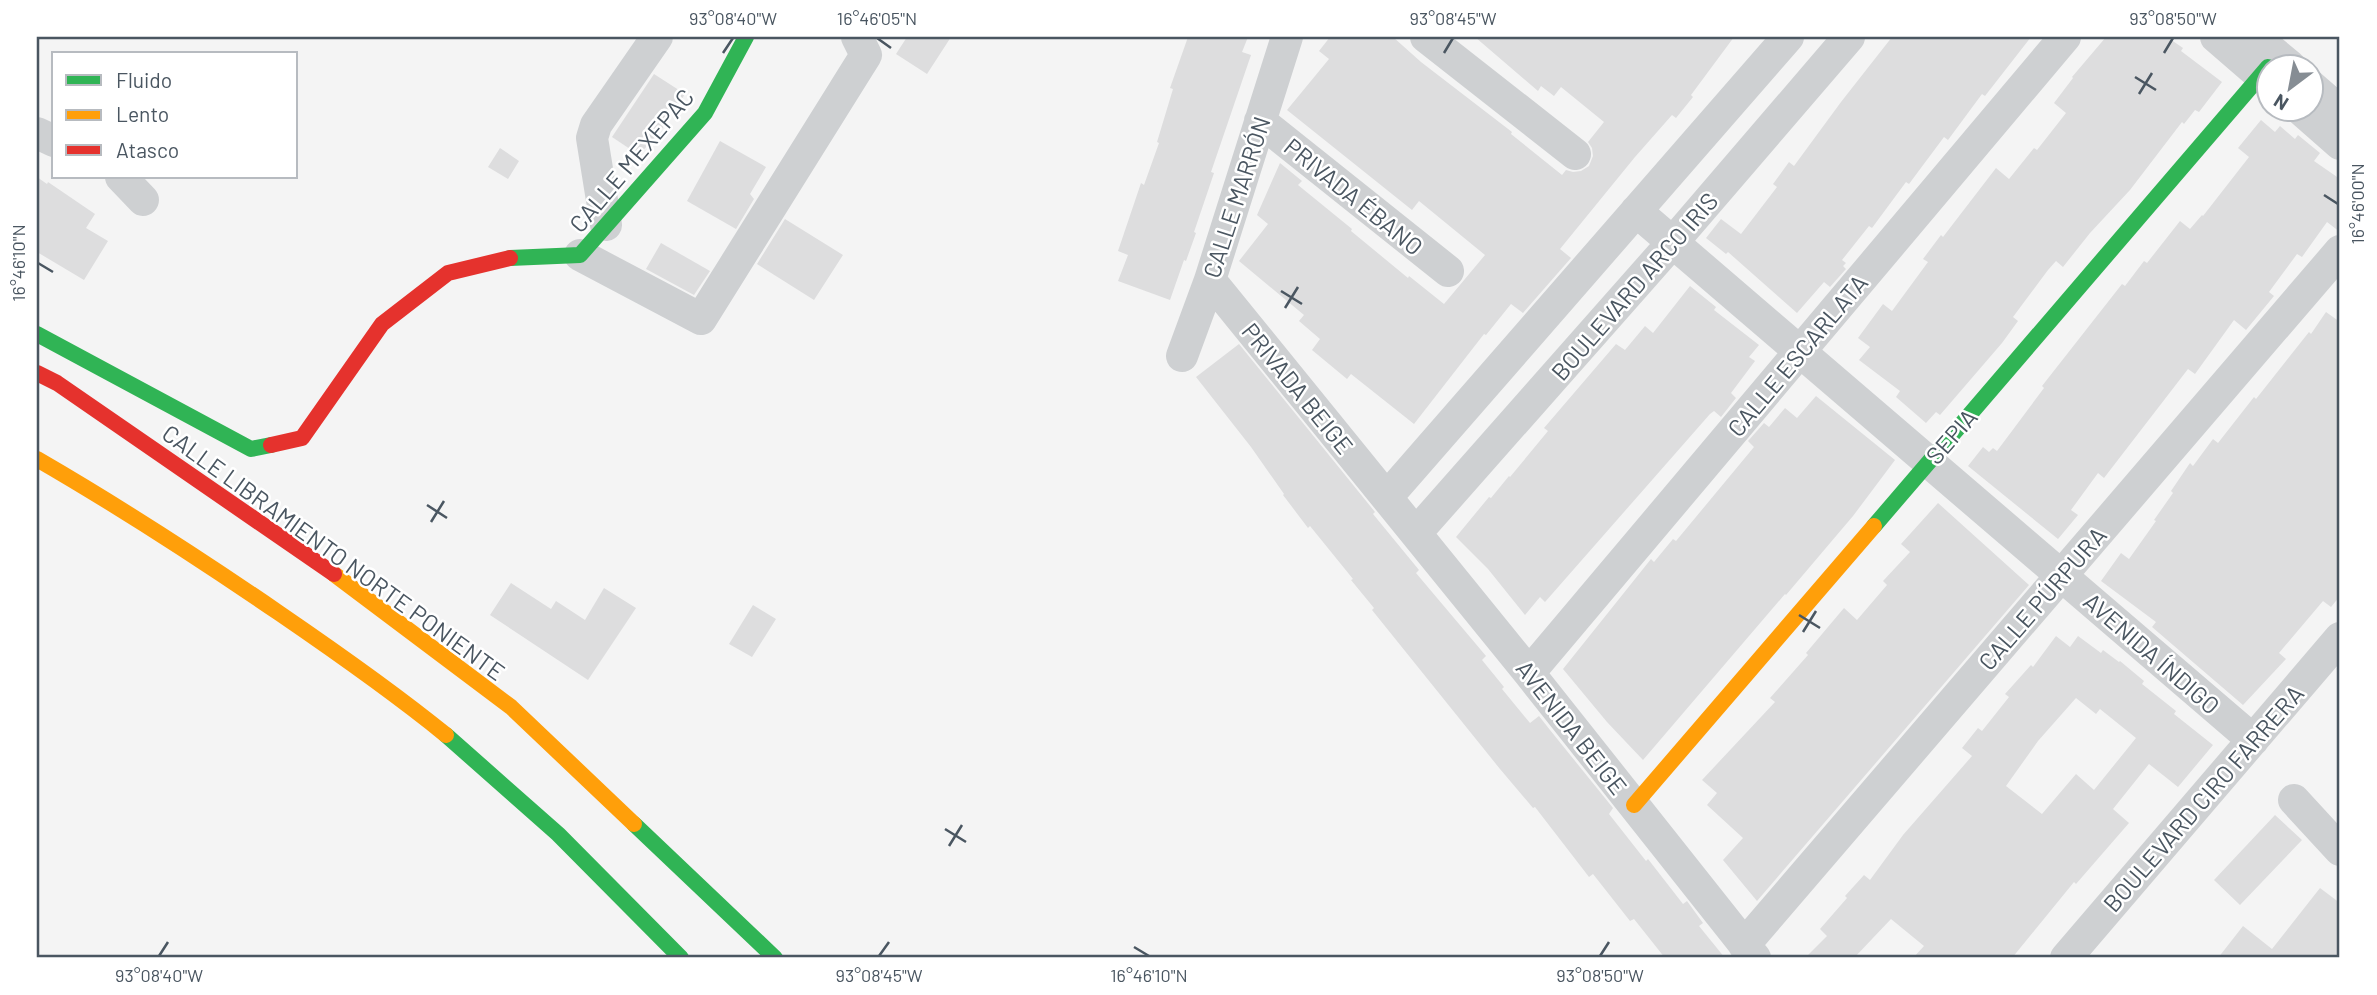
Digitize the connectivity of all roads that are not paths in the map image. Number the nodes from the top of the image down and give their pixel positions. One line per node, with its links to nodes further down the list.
1 (657, 37): 21 (street)
2 (746, 37): 21 (main road, CALLE MEXEPAC)
3 (857, 37): 24 (street)
4 (1287, 37): 14 (street, CALLE MARRÓN)
5 (1426, 37): 17 (street)
6 (1788, 37): 20 (street, BOULEVARD ARCO IRIS)
7 (1849, 37): 22 (street, BOULEVARD ARCO IRIS)
8 (2065, 37): 28 (street, CALLE ESCARLATA)
9 (2216, 37): 10 (street)
10 (2254, 53)
11 (2254, 83): 32 (main road, SEPIA)
12 (2324, 97): 13 (street)
13 (2340, 111)
14 (1260, 121): 25 (street, PRIVADA ÉBANO); 26 (street, CALLE MARRÓN)
15 (2315, 122): 16 (street)
16 (2340, 144)
17 (1575, 154)
18 (122, 178): 19 (street)
19 (143, 200)
20 (1636, 211): 22 (street, AVENIDA ÍNDIGO); 33 (street, BOULEVARD ARCO IRIS)
21 (606, 225): 24 (main road, CALLE MEXEPAC)
22 (1672, 242): 28 (street, AVENIDA ÍNDIGO); 34 (street, BOULEVARD ARCO IRIS)
23 (2340, 251): 35 (street, CALLE PÚRPURA)
24 (580, 255): 27 (main road, CALLE MEXEPAC)
25 (1448, 271)
26 (1210, 280): 29 (street, CALLE MARRÓN); 33 (street, PRIVADA BEIGE)
27 (37, 334)
28 (1800, 351): 32 (street, AVENIDA ÍNDIGO); 37 (street, CALLE ESCARLATA)
29 (1182, 356)
30 (43, 372): 44 (main road, CALLE LIBRAMIENTO NORTE PONIENTE)
31 (37, 459): 43 (main road)
32 (1929, 462): 35 (street, AVENIDA ÍNDIGO); 40 (main road, SEPIA)
33 (1387, 497): 34 (street, AVENIDA BEIGE)
34 (1416, 533): 37 (street, AVENIDA BEIGE)
35 (2061, 576): 38 (street, AVENIDA ÍNDIGO); 42 (street, CALLE PÚRPURA)
36 (2340, 638): 38 (street, BOULEVARD CIRO FARRERA)
37 (1529, 673): 40 (street, AVENIDA BEIGE)
38 (2253, 740): 45 (street, BOULEVARD CIRO FARRERA)
39 (2294, 800): 41 (street)
40 (1634, 805): 42 (street, AVENIDA BEIGE)
41 (2340, 850)
42 (1749, 951)
43 (681, 958)
44 (775, 958)
45 (2066, 958)

